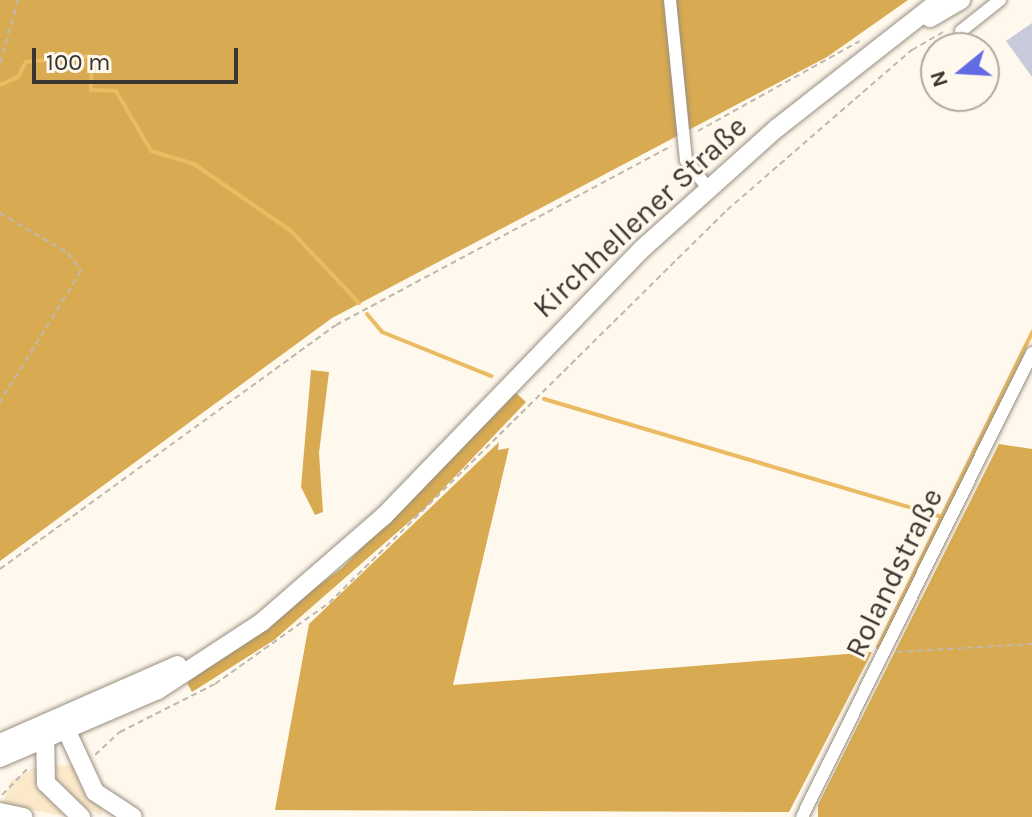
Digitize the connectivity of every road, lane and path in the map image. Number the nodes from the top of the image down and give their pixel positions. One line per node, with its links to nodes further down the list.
1 (18, 0): 8 (path)
2 (670, 0): 9 (street)
3 (940, 0): 7 (main road, Kirchhellener Straße)
4 (961, 0): 7 (main road, Kirchhellener Straße)
5 (1000, 0): 6 (street)
6 (961, 31)
7 (871, 44): 9 (path); 10 (main road, Kirchhellener Straße)
8 (0, 63)
9 (684, 138): 10 (street); 14 (path)
10 (708, 188): 17 (main road, Kirchhellener Straße)
11 (0, 213): 13 (path)
12 (1032, 353): 16 (street, Rolandstraße)
13 (0, 402)
14 (0, 569)
15 (1032, 644): 16 (path)
16 (884, 653): 24 (street, Rolandstraße)
17 (55, 730): 18 (main road); 19 (main road); 22 (main road); 23 (main road)
18 (0, 743)
19 (0, 758)
20 (0, 812): 21 (main road)
21 (23, 817)
22 (81, 817)
23 (133, 817)
24 (802, 817)

